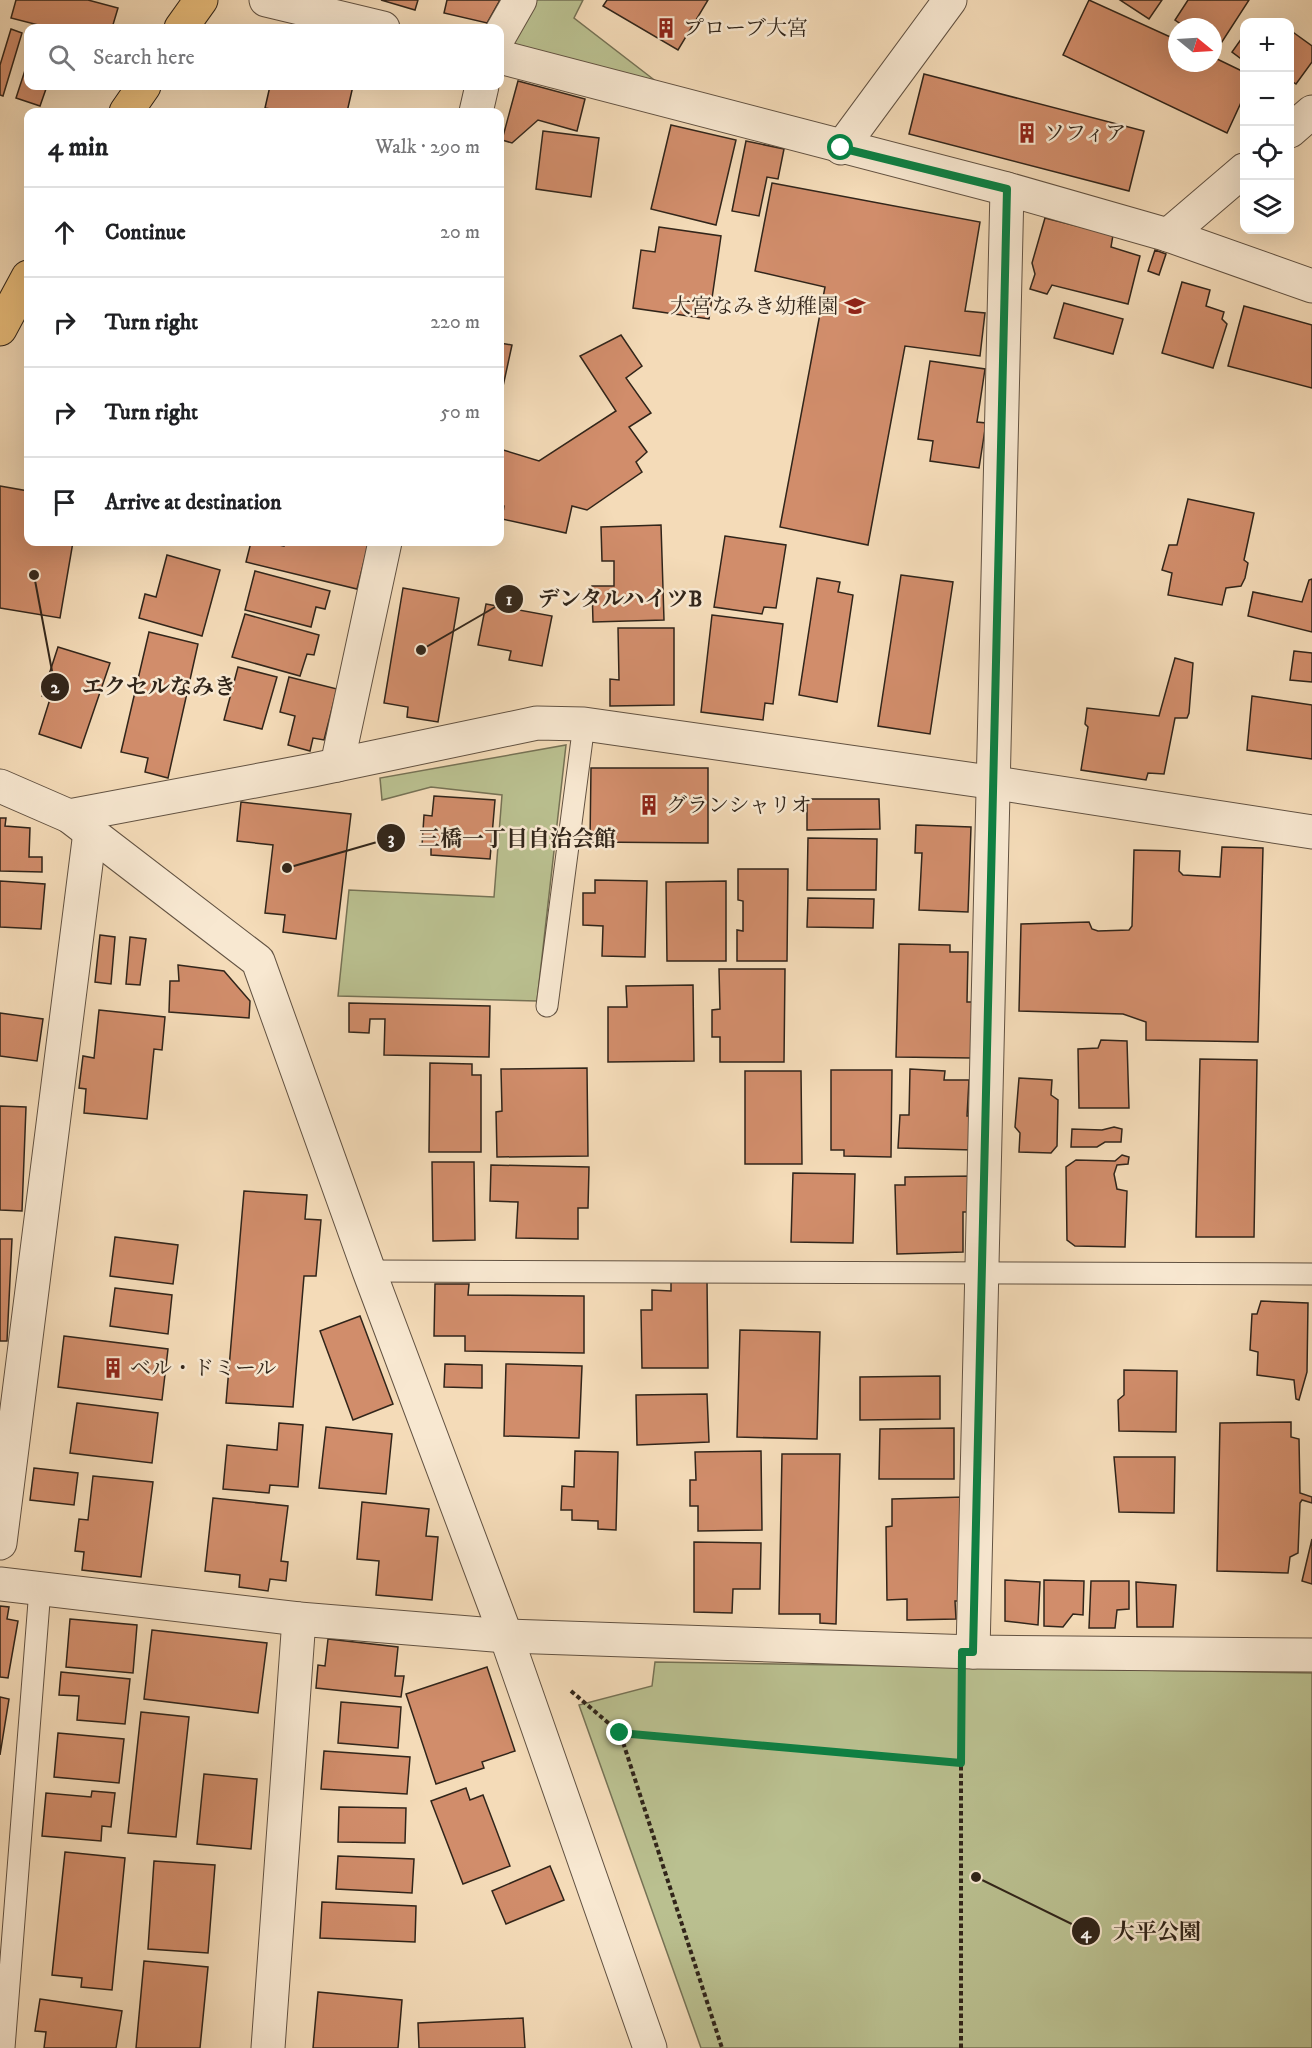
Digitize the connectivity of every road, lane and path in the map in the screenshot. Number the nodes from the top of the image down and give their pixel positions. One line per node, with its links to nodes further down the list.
1 (266, 0): 4 (street)
2 (520, 0): 5 (street)
3 (950, 0): 13 (street)
4 (366, 24)
5 (504, 28)
6 (504, 58): 13 (street)
7 (141, 90): 9 (main road)
8 (481, 90): 10 (street)
9 (129, 108)
10 (477, 108)
11 (1312, 112): 12 (street)
12 (1294, 128)
13 (841, 148): 15 (street)
14 (1240, 174): 16 (street)
15 (1007, 189): 16 (street); 23 (street)
16 (1168, 236): 18 (street)
17 (24, 284): 19 (main road)
18 (1312, 286)
19 (0, 328)
20 (384, 546): 22 (street)
21 (584, 724): 22 (street); 23 (street); 27 (lane)
22 (338, 765): 25 (street)
23 (996, 783): 26 (street); 29 (street)
24 (0, 786): 25 (street)
25 (80, 824): 28 (street); 31 (street)
26 (1312, 832)
27 (547, 1006)
28 (369, 1271): 29 (lane); 35 (street)
29 (983, 1272): 30 (lane); 36 (street)
30 (1312, 1274)
31 (0, 1542)
32 (0, 1584): 33 (street)
33 (40, 1589): 34 (street); 39 (lane)
34 (299, 1619): 35 (street); 40 (street)
35 (506, 1636): 36 (street); 41 (street)
36 (967, 1652): 37 (street); 38 (path)
37 (1312, 1655)
38 (961, 1763): 42 (path); 43 (path)
39 (4, 2048)
40 (268, 2048)
41 (650, 2048)
42 (722, 2048)
43 (961, 2048)

